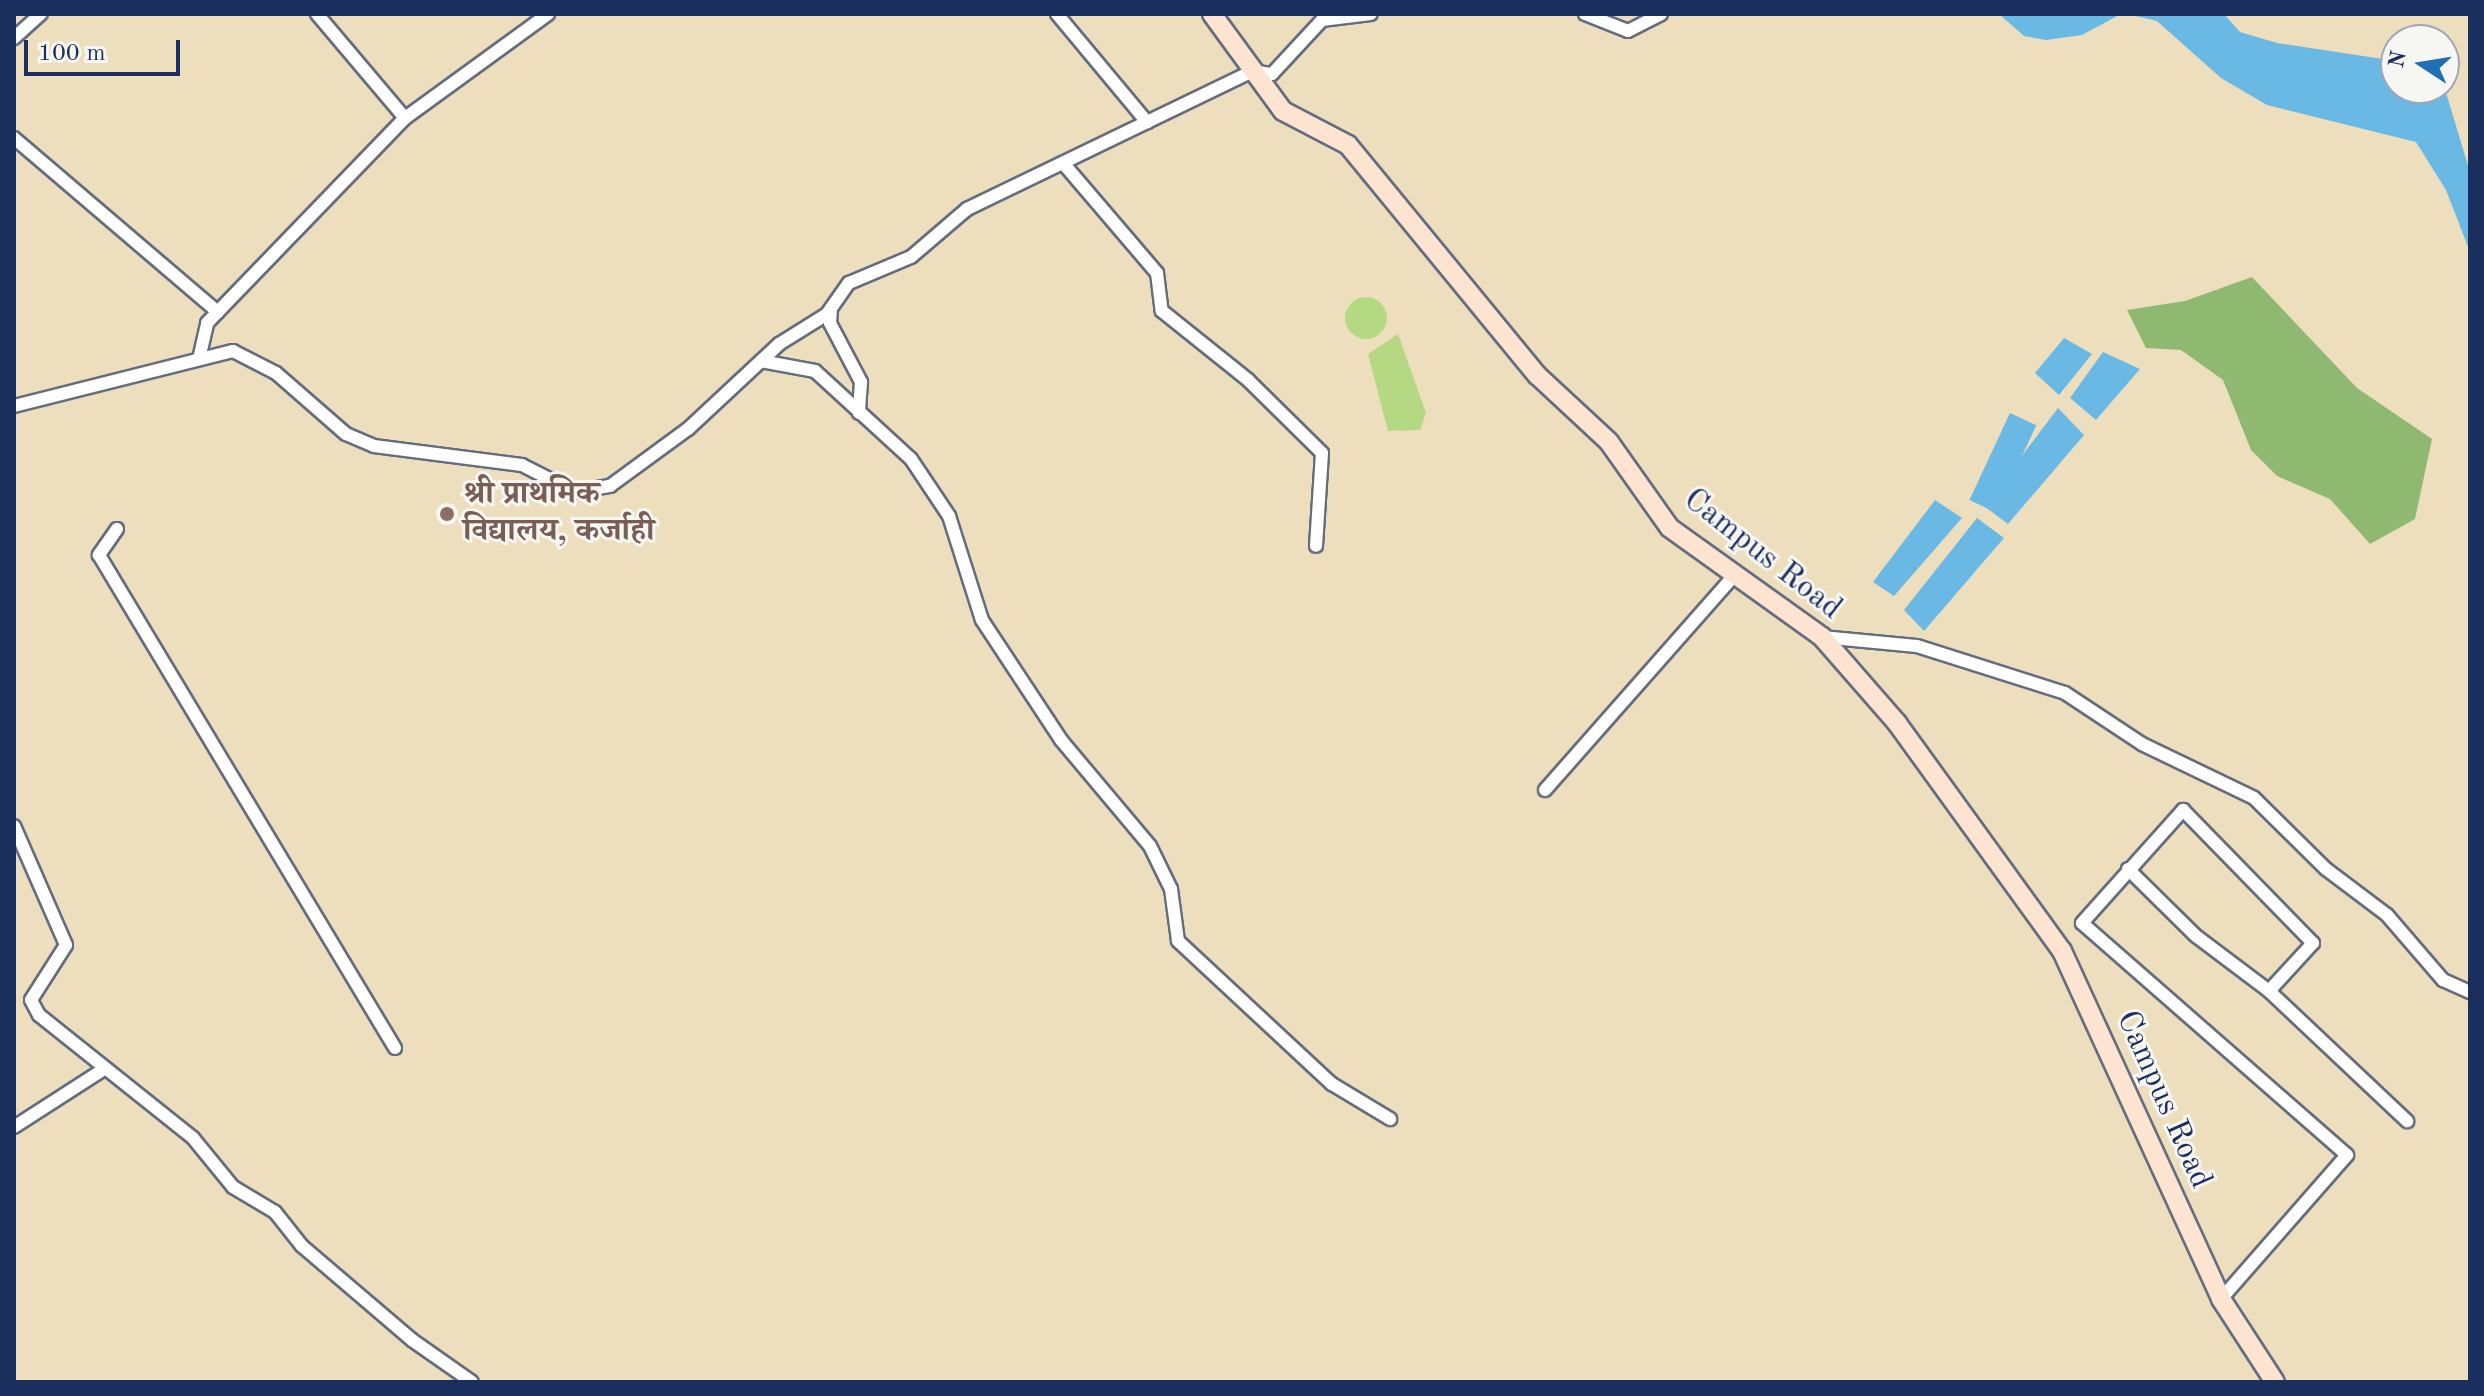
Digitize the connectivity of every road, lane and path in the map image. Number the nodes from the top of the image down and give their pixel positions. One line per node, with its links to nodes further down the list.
1 (41, 14): 9 (street)
2 (317, 14): 11 (street)
3 (548, 14): 11 (street)
4 (1057, 14): 12 (street)
5 (1212, 14): 10 (street, Campus Road)
6 (1371, 14): 10 (street)
7 (1585, 14): 8 (street)
8 (1661, 14)
9 (14, 38)
10 (1252, 71): 12 (street); 23 (street, Campus Road)
11 (405, 118): 16 (street)
12 (1147, 122): 14 (street)
13 (14, 138): 16 (street)
14 (1063, 163): 15 (street); 22 (street)
15 (831, 309): 18 (street); 20 (street)
16 (218, 312): 17 (street)
17 (199, 359): 18 (street); 19 (street)
18 (761, 361): 20 (street)
19 (14, 406)
20 (859, 413): 32 (street)
21 (117, 529): 30 (street)
22 (1316, 546)
23 (1733, 577): 24 (street, Campus Road); 25 (street)
24 (1822, 637): 29 (street); 35 (street, Campus Road)
25 (1545, 790)
26 (14, 826): 31 (street)
27 (2128, 869): 28 (street); 28 (street); 35 (street)
28 (2269, 991): 33 (street)
29 (2470, 992)
30 (395, 1048)
31 (101, 1071): 34 (street); 36 (street)
32 (1390, 1119)
33 (2407, 1121)
34 (14, 1127)
35 (2221, 1299): 37 (street, Campus Road)
36 (472, 1382)
37 (2275, 1382)

